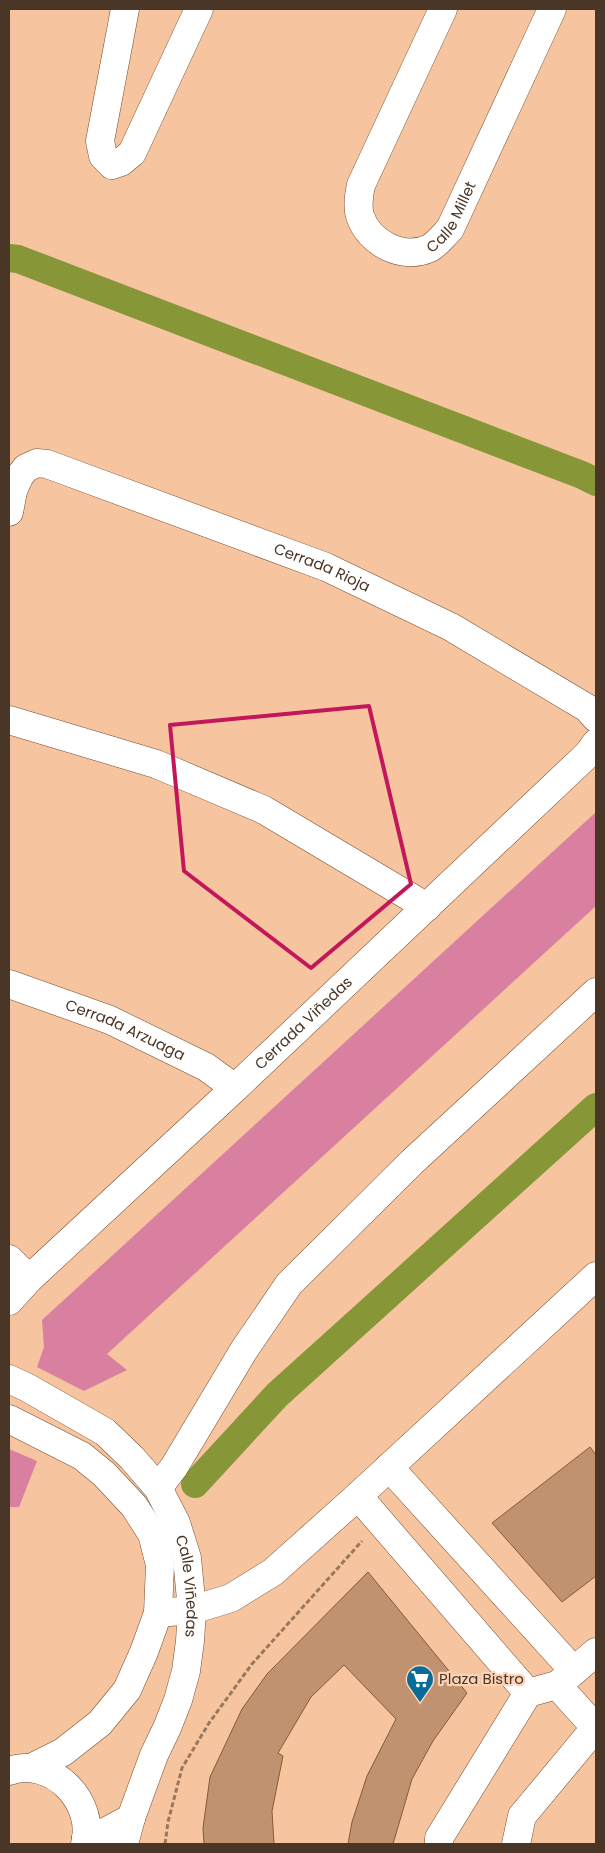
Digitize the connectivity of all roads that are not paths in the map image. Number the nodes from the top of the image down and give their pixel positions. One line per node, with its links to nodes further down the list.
1 (125, 9): 2 (street)
2 (199, 9)
3 (443, 9): 4 (street, Calle Millet)
4 (552, 9)
5 (9, 512): 6 (street, Cerrada Rioja)
6 (596, 718)
7 (9, 720): 9 (street)
8 (596, 743): 9 (street, Cerrada Viñedas)
9 (427, 907): 12 (street, Cerrada Viñedas)
10 (9, 984): 12 (street, Cerrada Arzuaga)
11 (596, 992): 22 (street)
12 (235, 1088): 15 (street, Cerrada Viñedas)
13 (9, 1258): 15 (street)
14 (596, 1276): 21 (street)
15 (29, 1279): 16 (street, Cerrada Viñedas)
16 (9, 1301)
17 (9, 1379): 19 (street, Calle Viñedas)
18 (9, 1419): 20 (street, Calle Viñedas)
19 (105, 1432): 20 (street); 22 (street, Calle Viñedas)
20 (82, 1456): 25 (street, Calle Viñedas)
21 (389, 1467): 23 (street); 27 (street)
22 (158, 1488): 24 (street, Calle Viñedas)
23 (358, 1496): 24 (street); 28 (street)
24 (192, 1610): 25 (street); 31 (street, Calle Viñedas)
25 (158, 1613): 30 (street, Calle Viñedas)
26 (596, 1652): 27 (street)
27 (566, 1678): 28 (street); 29 (street)
28 (528, 1693): 34 (street)
29 (596, 1727): 35 (street)
30 (20, 1770): 32 (street)
31 (131, 1818): 32 (street); 33 (street, Calle Viñedas)
32 (86, 1841)
33 (124, 1844)
34 (439, 1844)
35 (516, 1844)

